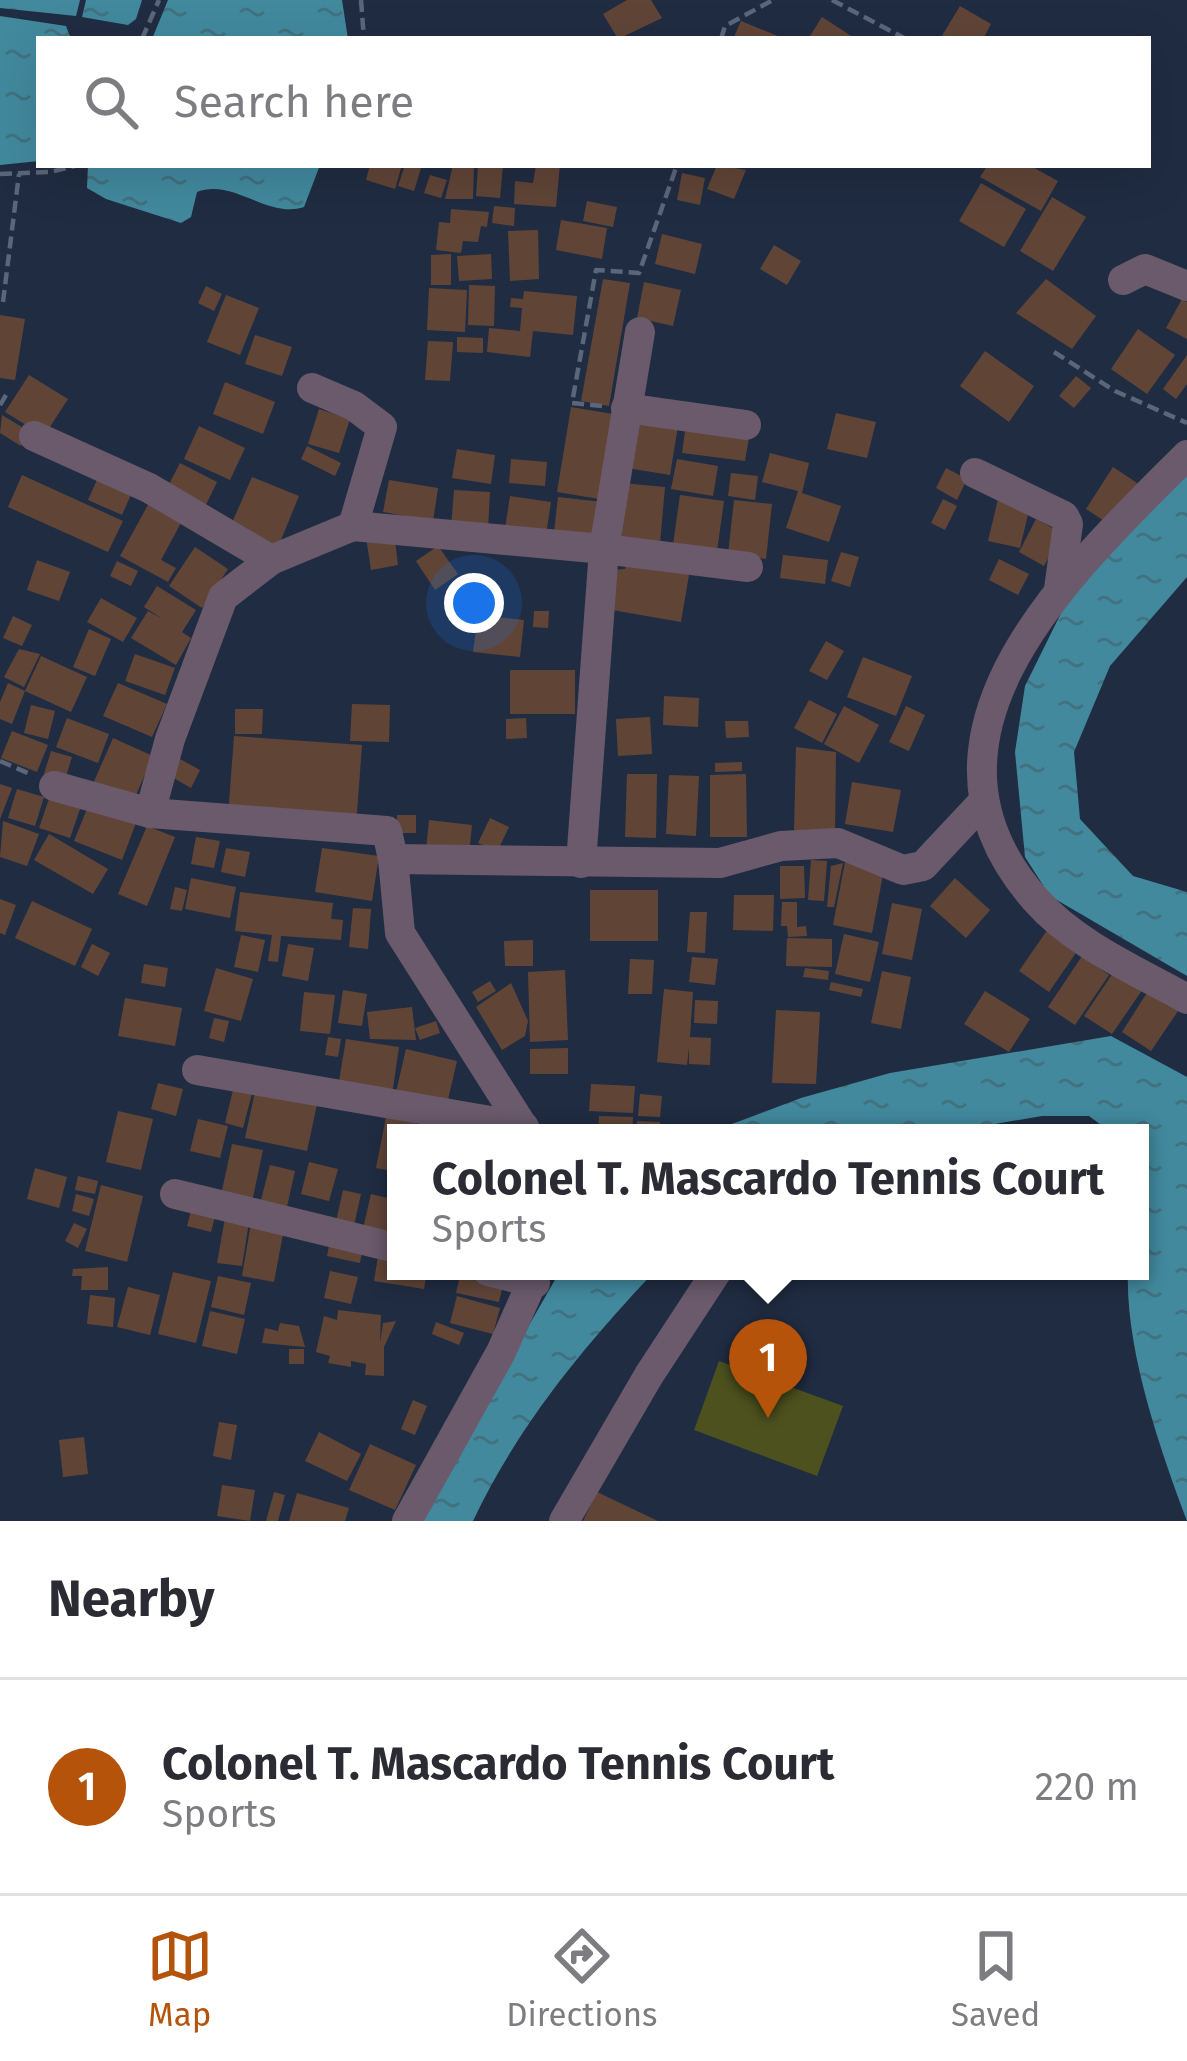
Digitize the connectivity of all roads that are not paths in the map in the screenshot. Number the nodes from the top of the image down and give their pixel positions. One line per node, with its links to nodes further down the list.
1 (1123, 280): 2 (street)
2 (1187, 286)
3 (640, 332): 5 (street)
4 (312, 388): 10 (street)
5 (626, 408): 6 (street); 11 (street)
6 (746, 424)
7 (34, 436): 12 (street)
8 (1187, 455): 14 (street)
9 (975, 473): 14 (street)
10 (353, 526): 11 (street); 12 (street)
11 (604, 549): 13 (street); 19 (street)
12 (272, 560): 17 (street)
13 (748, 567)
14 (1059, 589): 16 (street)
15 (54, 786): 17 (street)
16 (982, 803): 19 (street); 20 (street)
17 (150, 813): 18 (street)
18 (393, 860): 19 (street); 23 (street)
19 (581, 863)
20 (1187, 999)
21 (197, 1070): 22 (street)
22 (493, 1124)
23 (522, 1124)
24 (175, 1194): 25 (street)
25 (387, 1246)
26 (534, 1280): 28 (street)
27 (711, 1280): 29 (street)
28 (407, 1521)
29 (564, 1521)

